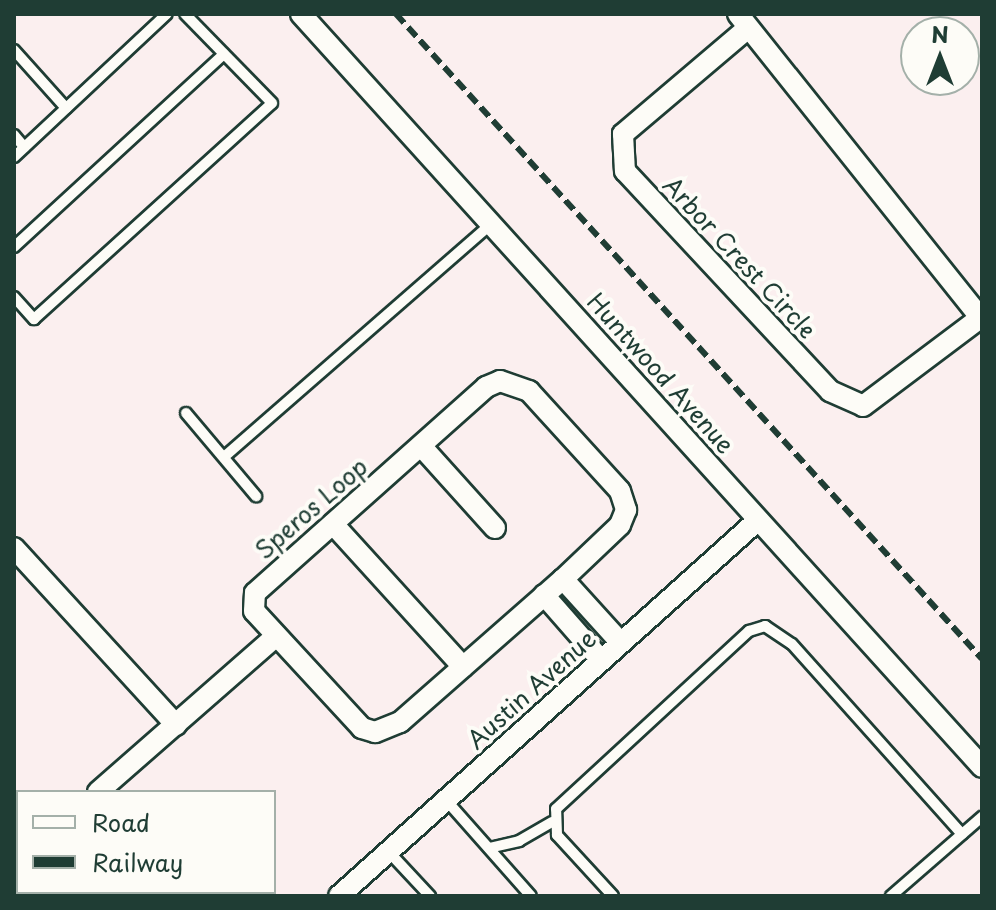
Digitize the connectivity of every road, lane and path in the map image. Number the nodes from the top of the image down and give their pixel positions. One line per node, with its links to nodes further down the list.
1 (167, 14): 7 (lane)
2 (185, 14): 6 (lane)
3 (301, 14): 11 (street, Huntwood Avenue)
4 (743, 21): 14 (street); 14 (street, Arbor Crest Circle)
5 (14, 50): 7 (lane)
6 (224, 54): 12 (lane); 13 (lane)
7 (66, 108): 9 (lane)
8 (14, 135): 9 (lane)
9 (24, 147): 10 (lane)
10 (14, 157)
11 (491, 224): 17 (lane); 19 (street, Huntwood Avenue)
12 (14, 247)
13 (14, 297)
14 (981, 319)
15 (186, 413): 17 (lane)
16 (422, 447): 20 (street, Speros Loop); 21 (street); 23 (street, Speros Loop)
17 (224, 457): 18 (lane)
18 (256, 496)
19 (758, 520): 26 (street, Austin Avenue); 30 (street, Huntwood Avenue)
20 (333, 524): 25 (street, Speros Loop); 28 (street)
21 (495, 528)
22 (14, 548): 29 (street)
23 (563, 579): 24 (street, Speros Loop); 26 (street)
24 (544, 595): 27 (street); 28 (street, Speros Loop)
25 (276, 636): 28 (street, Speros Loop); 29 (street)
26 (621, 643): 27 (street, Austin Avenue)
27 (601, 660): 32 (street, Austin Avenue)
28 (463, 667)
29 (176, 725): 31 (street)
30 (982, 767)
31 (100, 790)
32 (446, 800): 36 (lane); 37 (street, Austin Avenue)
33 (982, 817): 35 (lane)
34 (552, 822): 35 (lane); 36 (lane); 41 (lane)
35 (962, 834): 42 (lane)
36 (489, 848): 40 (lane)
37 (388, 851): 38 (street, Austin Avenue); 39 (lane)
38 (339, 896)
39 (430, 896)
40 (531, 896)
41 (613, 896)
42 (891, 896)

